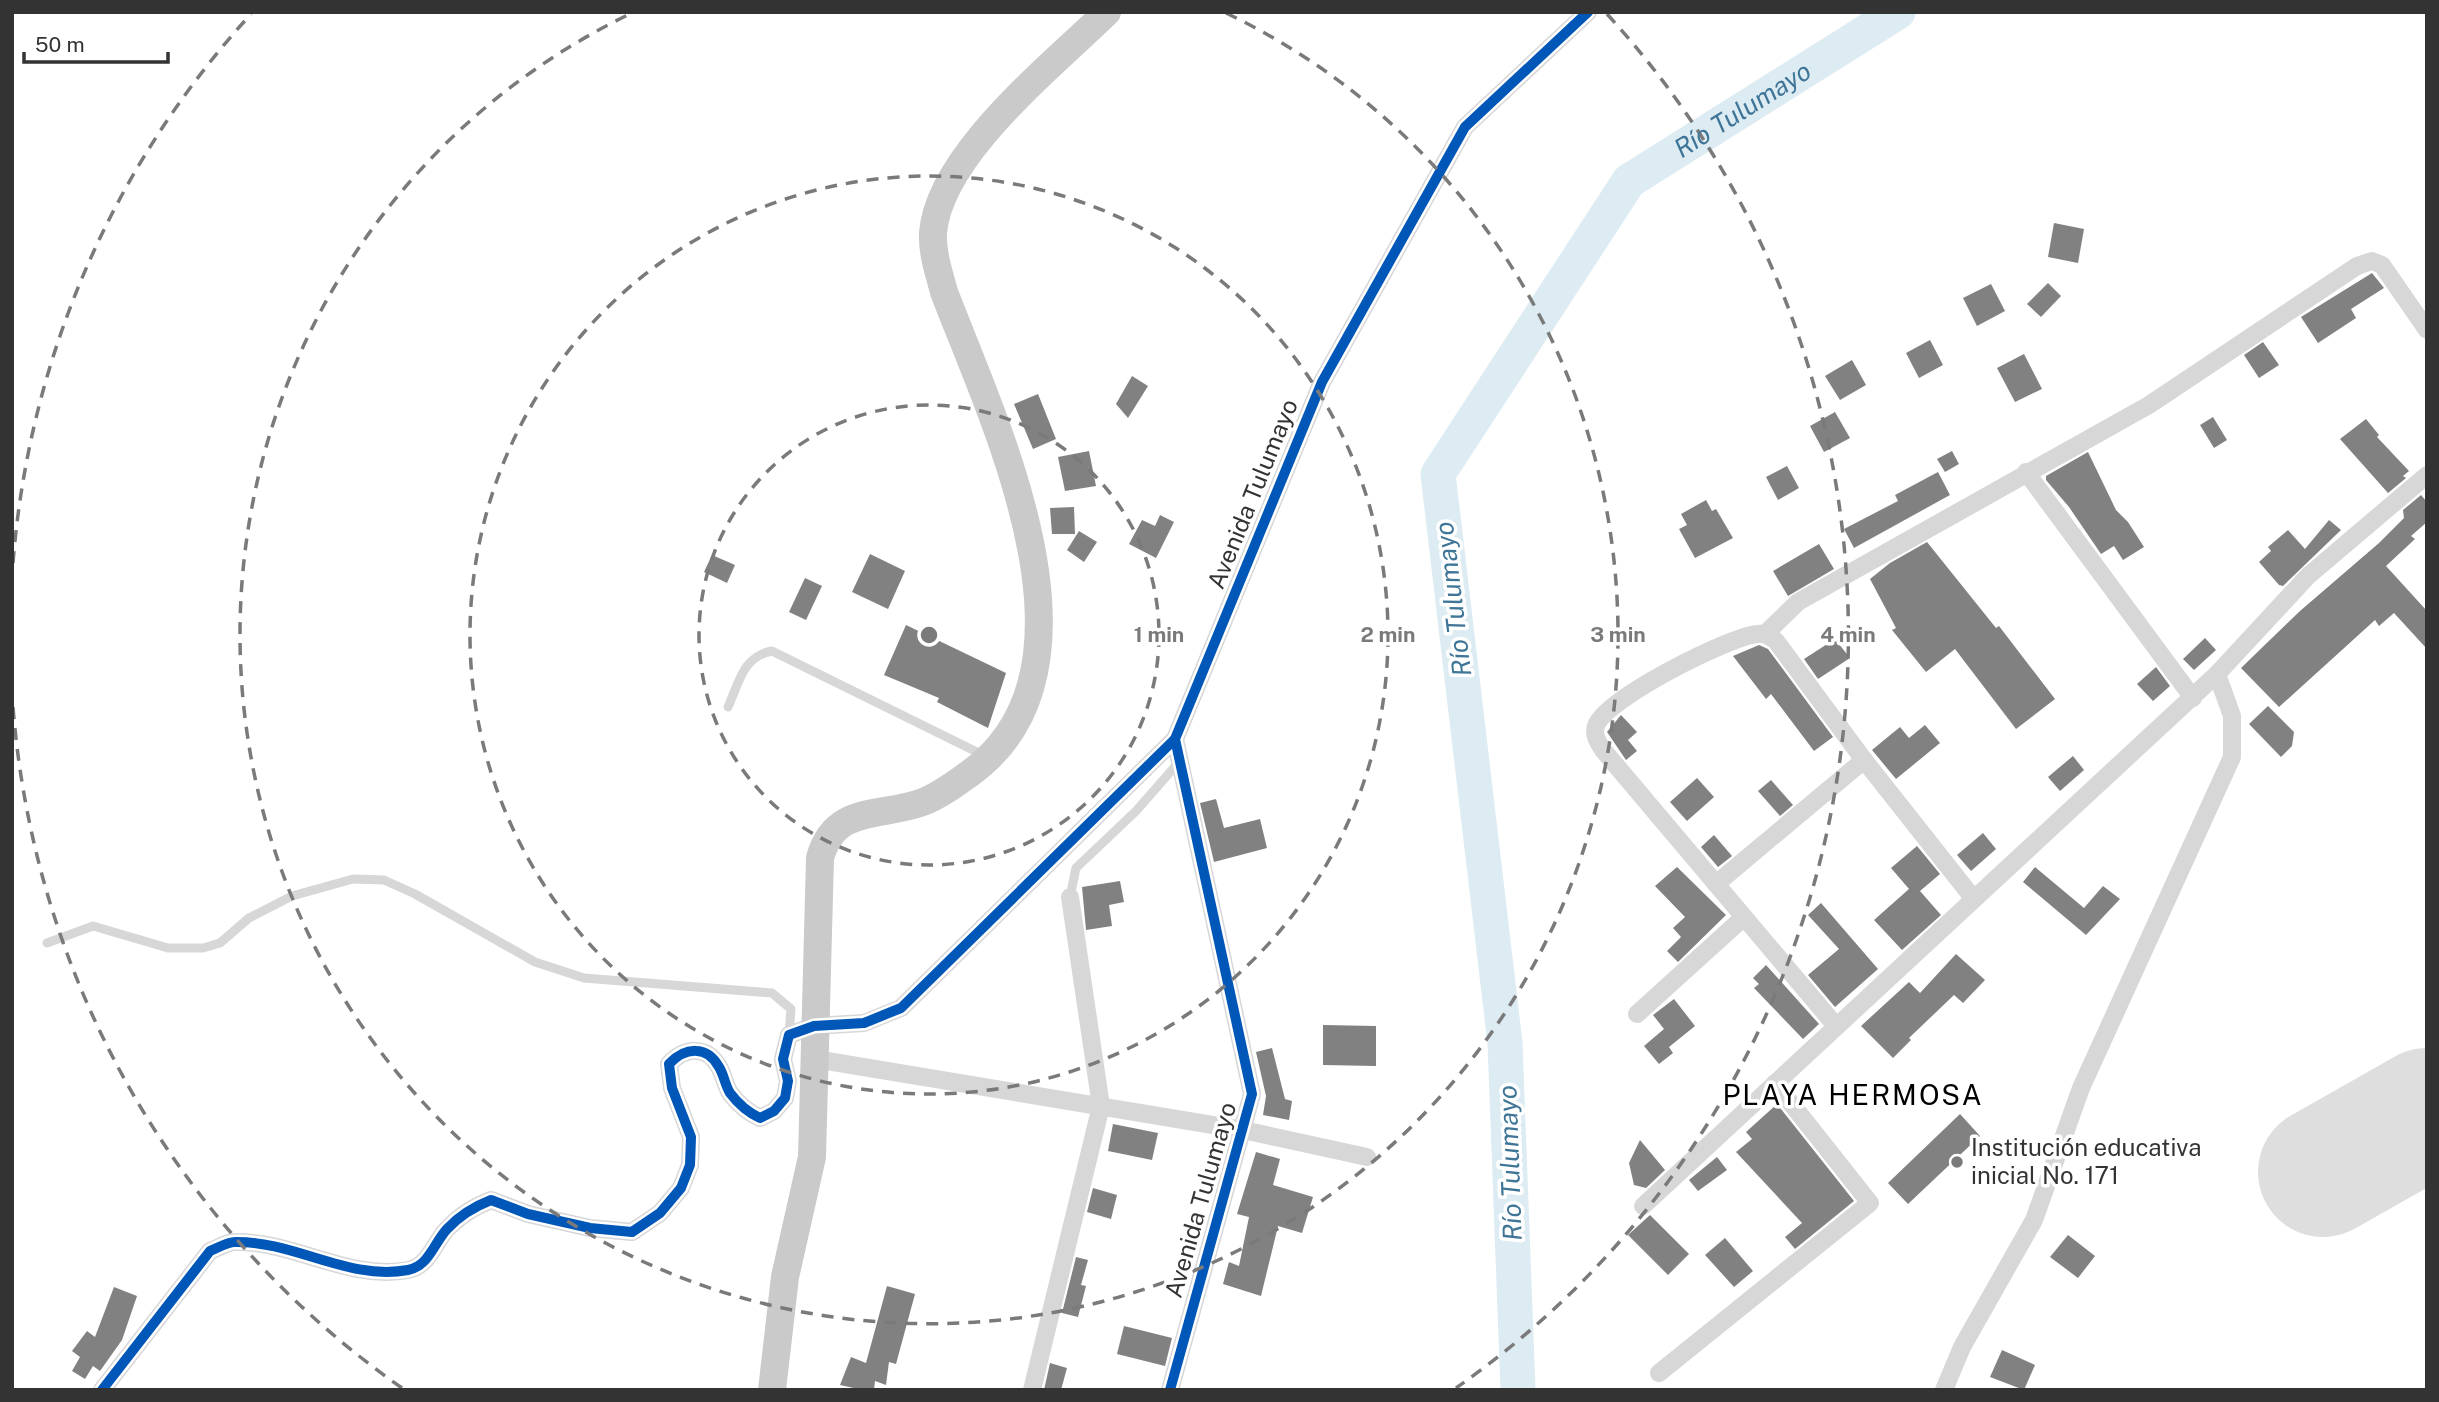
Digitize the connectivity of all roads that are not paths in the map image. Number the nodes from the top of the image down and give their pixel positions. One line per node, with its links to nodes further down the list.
1 (1107, 12): 11 (main road)
2 (1588, 12): 10 (street, Avenida Tulumayo)
3 (2427, 330): 4 (street)
4 (2026, 472): 6 (street); 8 (street)
5 (2427, 475): 7 (street)
6 (1766, 633): 12 (street); 14 (street)
7 (2217, 674): 8 (street); 33 (street)
8 (2193, 698): 16 (street)
9 (729, 707): 11 (lane)
10 (1175, 739): 13 (street, Avenida Tulumayo); 21 (street)
11 (989, 758): 21 (main road)
12 (1864, 760): 14 (street); 16 (street)
13 (1180, 761): 15 (lane); 25 (street, Avenida Tulumayo)
14 (1716, 884): 17 (street)
15 (1070, 897): 24 (street)
16 (1973, 898): 20 (street)
17 (1744, 917): 19 (street); 20 (street)
18 (47, 943): 21 (lane)
19 (1637, 1014)
20 (1836, 1026): 23 (street)
21 (802, 1031): 22 (main road); 29 (street)
22 (815, 1059): 24 (street); 30 (main road)
23 (1775, 1083): 27 (street); 28 (street)
24 (1101, 1107): 25 (street); 31 (street)
25 (1243, 1130): 26 (street); 32 (street, Avenida Tulumayo)
26 (1367, 1157)
27 (1643, 1206)
28 (1659, 1373)
29 (102, 1390)
30 (772, 1390)
31 (1032, 1390)
32 (1170, 1390)
33 (1944, 1390)

